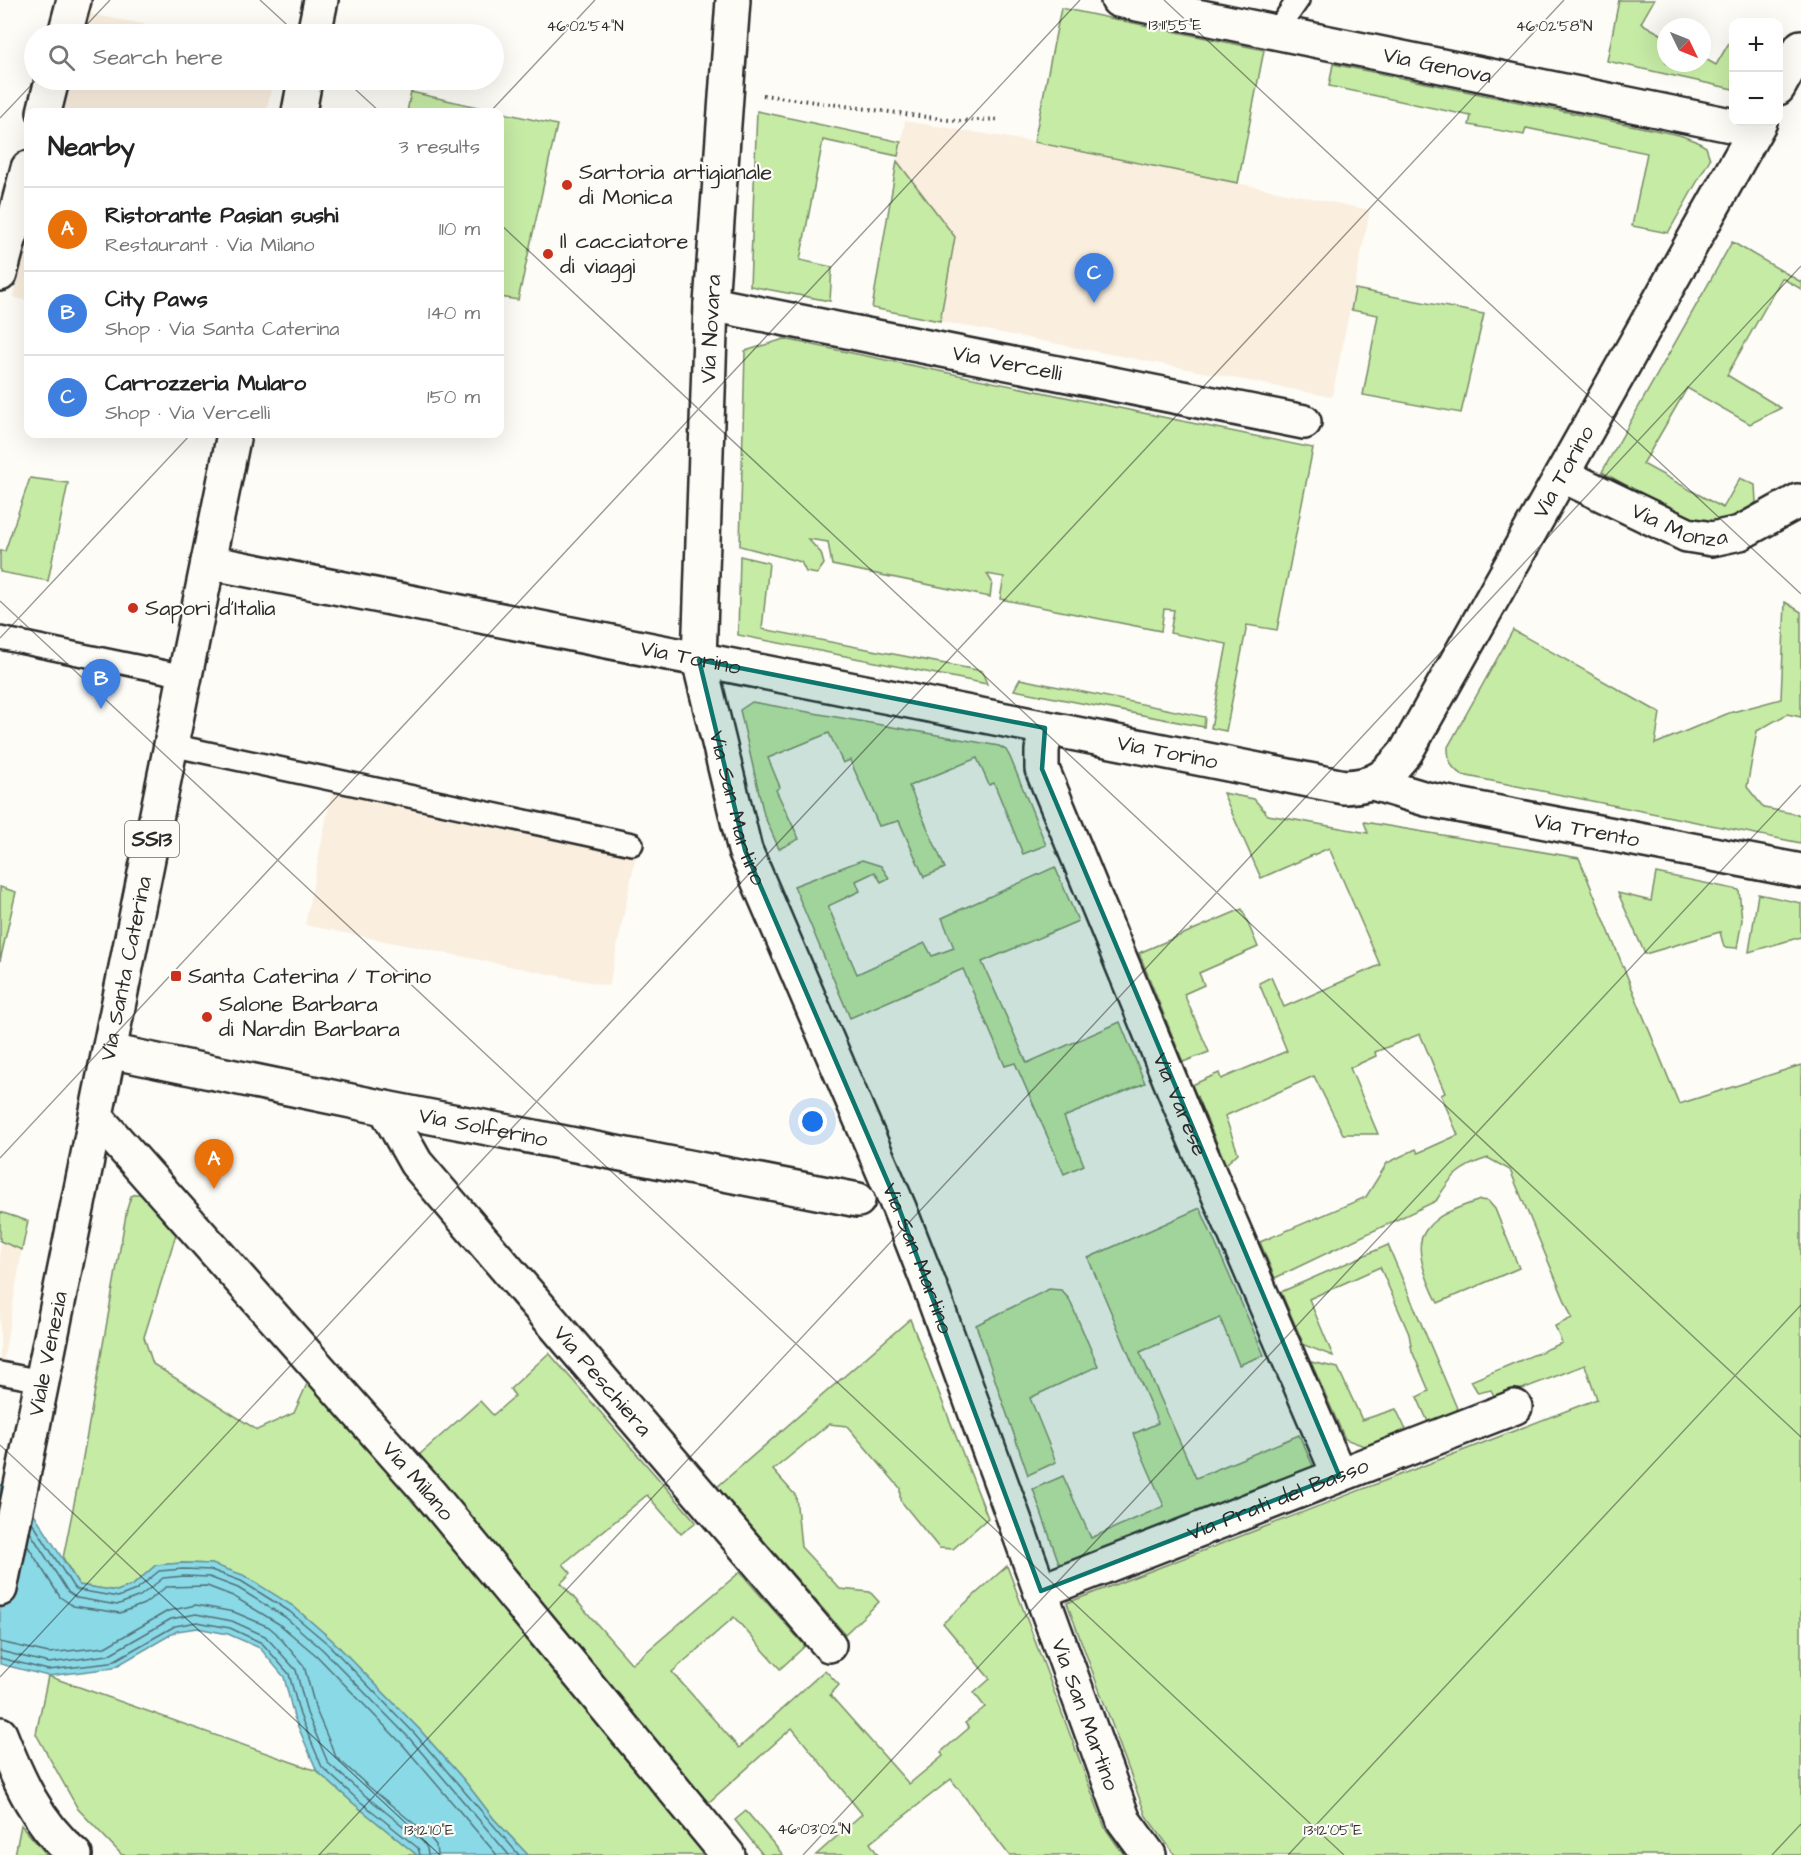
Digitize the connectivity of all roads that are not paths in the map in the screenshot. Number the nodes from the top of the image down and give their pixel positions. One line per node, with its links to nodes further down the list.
1 (74, 0): 6 (main road)
2 (321, 0): 7 (main road)
3 (733, 0): 19 (main road, Via Novara)
4 (1118, 0): 8 (main road, Via Genova)
5 (1298, 0): 8 (lane)
6 (67, 24)
7 (316, 24)
8 (1276, 32): 15 (main road, Via Genova)
9 (1801, 47): 10 (main road)
10 (1783, 81)
11 (50, 90): 13 (main road)
12 (303, 90): 14 (main road)
13 (45, 108)
14 (300, 108)
15 (1729, 121)
16 (1757, 126): 22 (main road, Via Torino)
17 (24, 183): 18 (main road)
18 (0, 274)
19 (711, 304): 20 (main road, Via Vercelli); 26 (main road, Via Novara)
20 (1304, 422)
21 (233, 438): 24 (main road, Via Santa Caterina / SS13)
22 (1562, 475): 23 (main road, Via Monza); 30 (main road, Via Torino)
23 (1798, 501)
24 (208, 562): 26 (main road, Via Torino); 27 (main road, Via Santa Caterina / SS13)
25 (0, 638): 27 (lane)
26 (699, 660): 28 (main road, Via Torino); 42 (main road, Via San Martino)
27 (185, 676): 29 (main road, Via Santa Caterina / SS13)
28 (1046, 728): 30 (main road, Via Torino); 40 (main road, Via Varese)
29 (171, 746): 31 (lane); 33 (main road, Via Santa Caterina / SS13)
30 (1374, 783): 32 (main road, Via Trento)
31 (632, 844)
32 (1801, 871)
33 (109, 1051): 34 (main road, Via Solferino); 35 (main road, Via Santa Caterina / SS13)
34 (385, 1108): 36 (main road, Via Solferino); 43 (main road, Via Peschiera)
35 (96, 1117): 38 (main road, Viale Venezia / SS13); 46 (main road, Via Milano)
36 (858, 1200)
37 (0, 1373): 38 (lane)
38 (42, 1381): 41 (main road, Viale Venezia / SS13)
39 (1515, 1407): 40 (main road, Via Prati del Basso)
40 (1339, 1475): 42 (main road, Via Prati del Basso)
41 (0, 1589)
42 (1041, 1591): 47 (main road, Via San Martino)
43 (830, 1645)
44 (0, 1734): 45 (main road)
45 (75, 1855)
46 (728, 1855)
47 (1149, 1855)

